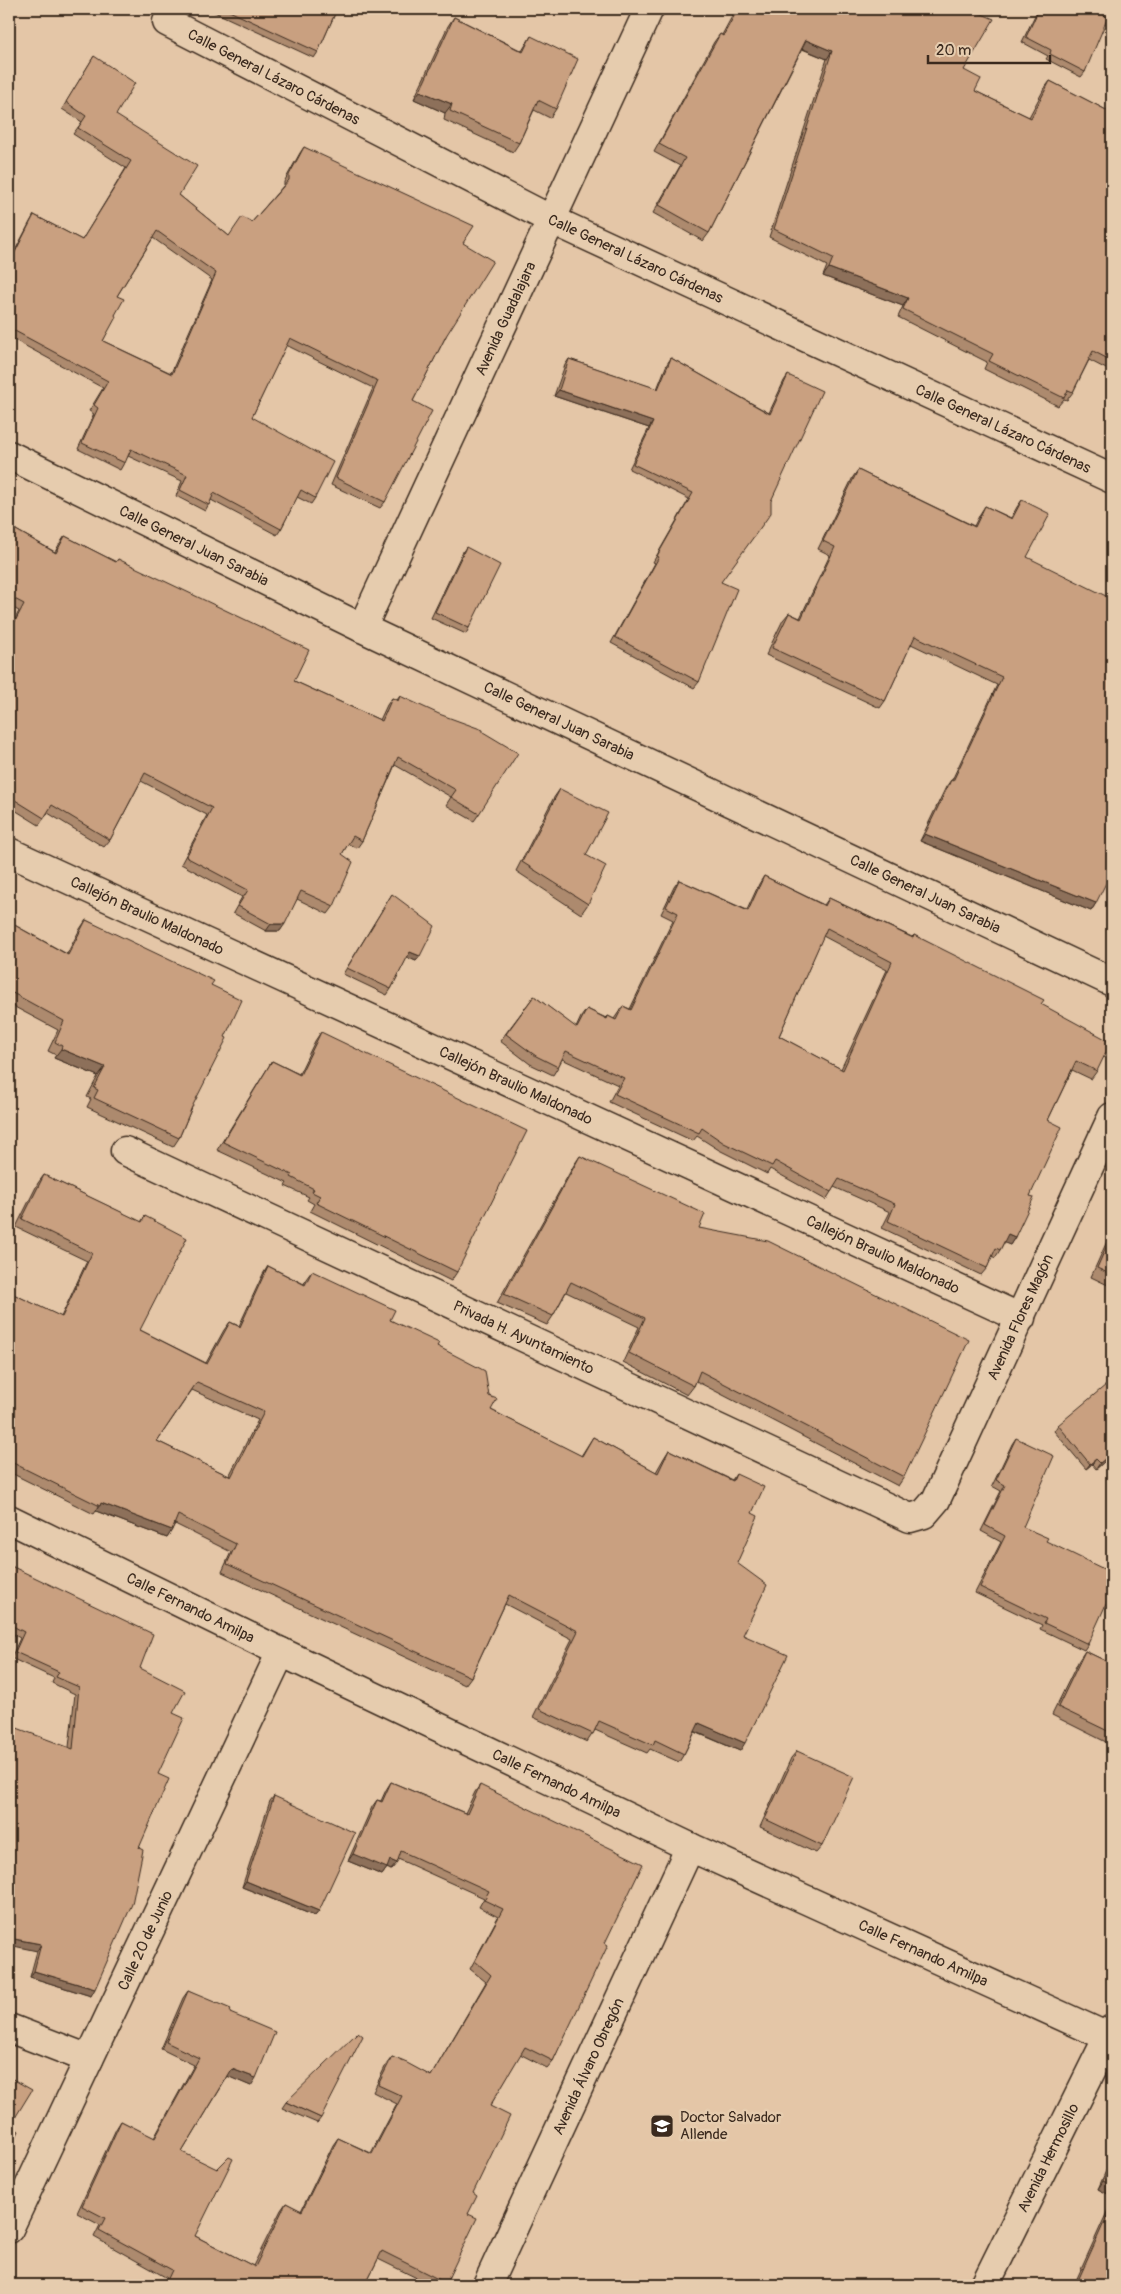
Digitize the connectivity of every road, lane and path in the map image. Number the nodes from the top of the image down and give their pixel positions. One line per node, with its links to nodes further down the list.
1 (649, 9): 3 (street, Avenida Guadalajara)
2 (167, 22): 3 (street, Calle General Lázaro Cárdenas)
3 (550, 219): 5 (street, Calle General Lázaro Cárdenas); 6 (street, Avenida Guadalajara)
4 (9, 455): 6 (street, Calle General Juan Sarabia)
5 (1112, 479)
6 (362, 628): 8 (street, Calle General Juan Sarabia)
7 (9, 852): 11 (street, Callejón Braulio Maldonado)
8 (1112, 982)
9 (1112, 1117): 11 (street, Avenida Flores Magón)
10 (125, 1151): 12 (street, Privada H. Ayuntamiento)
11 (1021, 1318): 12 (street, Avenida Flores Magón)
12 (924, 1514)
13 (9, 1519): 14 (street, Calle Fernando Amilpa)
14 (281, 1652): 15 (street, Calle Fernando Amilpa); 18 (street, Calle 20 de Junio)
15 (690, 1847): 17 (street, Calle Fernando Amilpa); 20 (street, Avenida Álvaro Obregón)
16 (9, 2028): 18 (street)
17 (1110, 2033): 21 (street, Avenida Hermosillo)
18 (89, 2059): 19 (street, Calle 20 de Junio)
19 (9, 2229)
20 (487, 2285)
21 (985, 2285)

